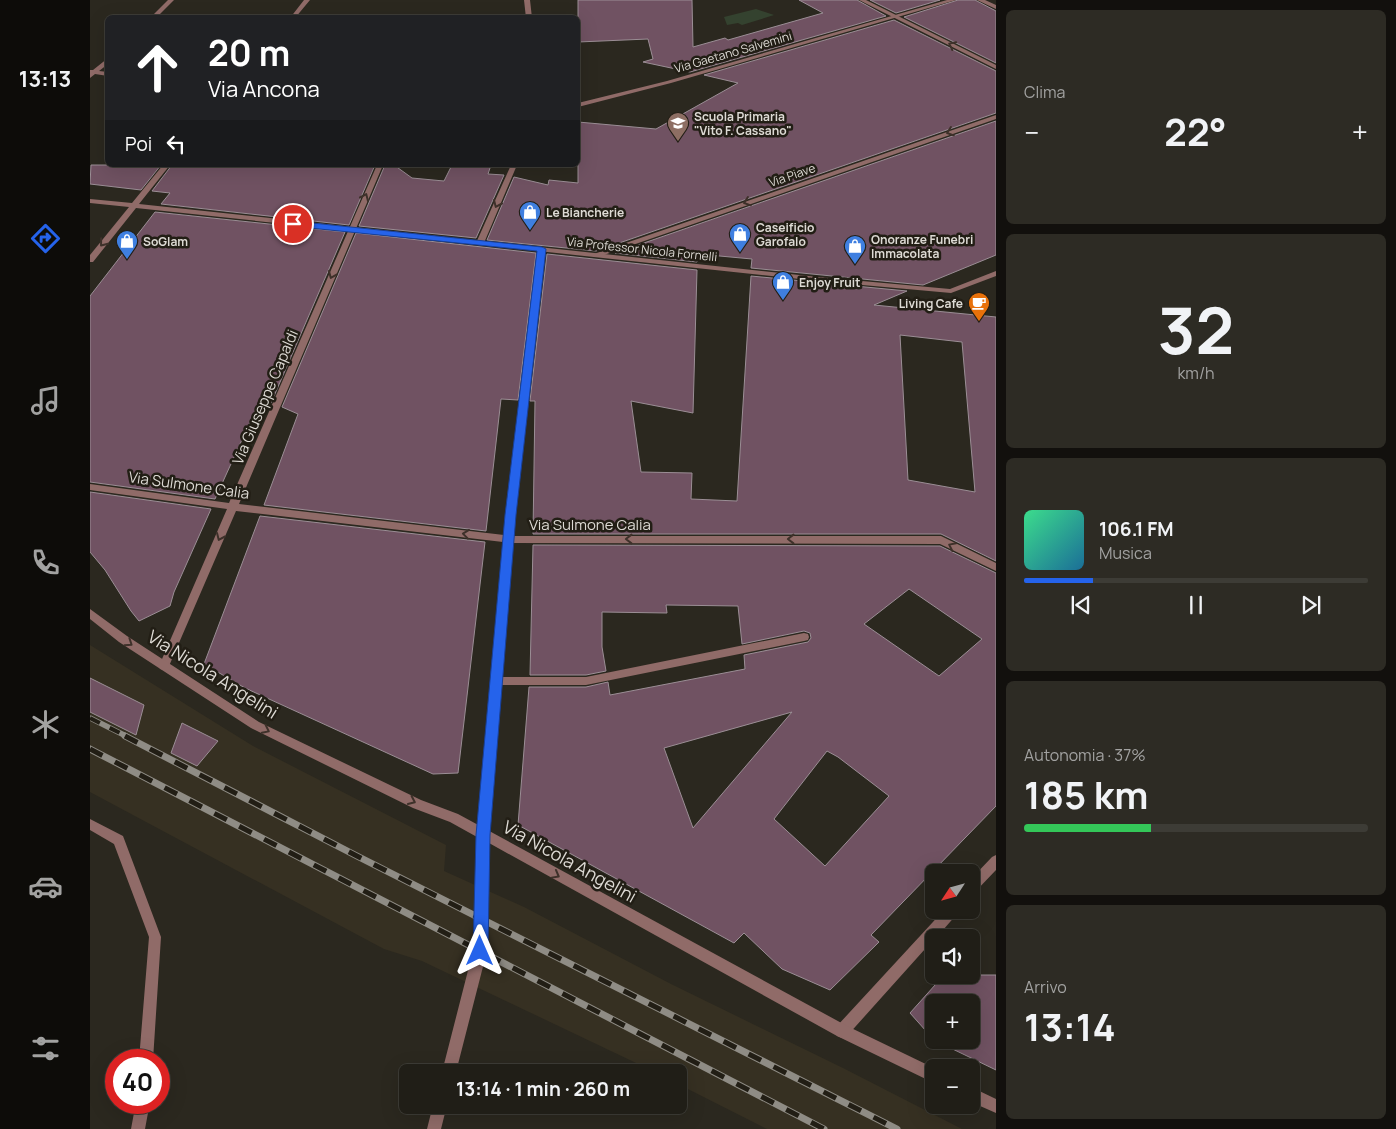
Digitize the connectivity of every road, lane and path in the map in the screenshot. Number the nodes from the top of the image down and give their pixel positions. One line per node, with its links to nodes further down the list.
1 (171, 0): 8 (street)
2 (307, 0): 9 (street)
3 (527, 0): 10 (street)
4 (862, 0): 11 (street)
5 (953, 0): 11 (street, Via Gaetano Salvemini)
6 (980, 0): 7 (street)
7 (996, 7)
8 (155, 15)
9 (294, 15)
10 (529, 15)
11 (895, 17): 13 (street, one-way to 11); 16 (street, Via Gaetano Salvemini)
12 (105, 62): 14 (street)
13 (996, 67)
14 (91, 74): 15 (street)
15 (105, 74)
16 (580, 104)
17 (996, 117): 26 (street, Via Piave, one-way to 26)
18 (166, 167): 22 (street)
19 (379, 167): 23 (street, Via Giuseppe Capaldi, one-way to 19)
20 (513, 167): 24 (street, one-way to 24)
21 (90, 201): 22 (street, Via Professor Nicola Fornelli)
22 (132, 206): 23 (street, Via Professor Nicola Fornelli); 27 (street, one-way to 27)
23 (351, 230): 24 (street, Via Professor Nicola Fornelli); 30 (street, Via Giuseppe Capaldi, one-way to 30)
24 (480, 242): 25 (street, Via Professor Nicola Fornelli)
25 (542, 249): 26 (street, Via Professor Nicola Fornelli); 31 (street)
26 (595, 255): 28 (street, Via Professor Nicola Fornelli)
27 (90, 260)
28 (996, 273)
29 (90, 487): 30 (street, Via Sulmone Calia)
30 (234, 507): 31 (street, Via Sulmone Calia, one-way to 30); 35 (street, Via Giuseppe Capaldi, one-way to 35)
31 (509, 538): 32 (street, Via Sulmone Calia, one-way to 31); 36 (street)
32 (996, 567)
33 (90, 613): 35 (street, Via Nicola Angelini, one-way to 35)
34 (804, 637): 36 (street)
35 (164, 666): 38 (street, Via Nicola Angelini, one-way to 38)
36 (496, 681): 38 (street)
37 (90, 824): 43 (street)
38 (483, 835): 42 (street, Via Nicola Angelini, one-way to 42); 44 (street)
39 (996, 861): 40 (street)
40 (980, 878)
41 (944, 919): 42 (street)
42 (842, 1031): 45 (street, Via Nicola Angelini)
43 (147, 1049)
44 (451, 1064)
45 (925, 1072)
46 (980, 1098): 47 (street)
47 (996, 1106)
48 (140, 1114): 50 (street)
49 (438, 1114): 51 (street)
50 (138, 1129)
51 (434, 1129)

